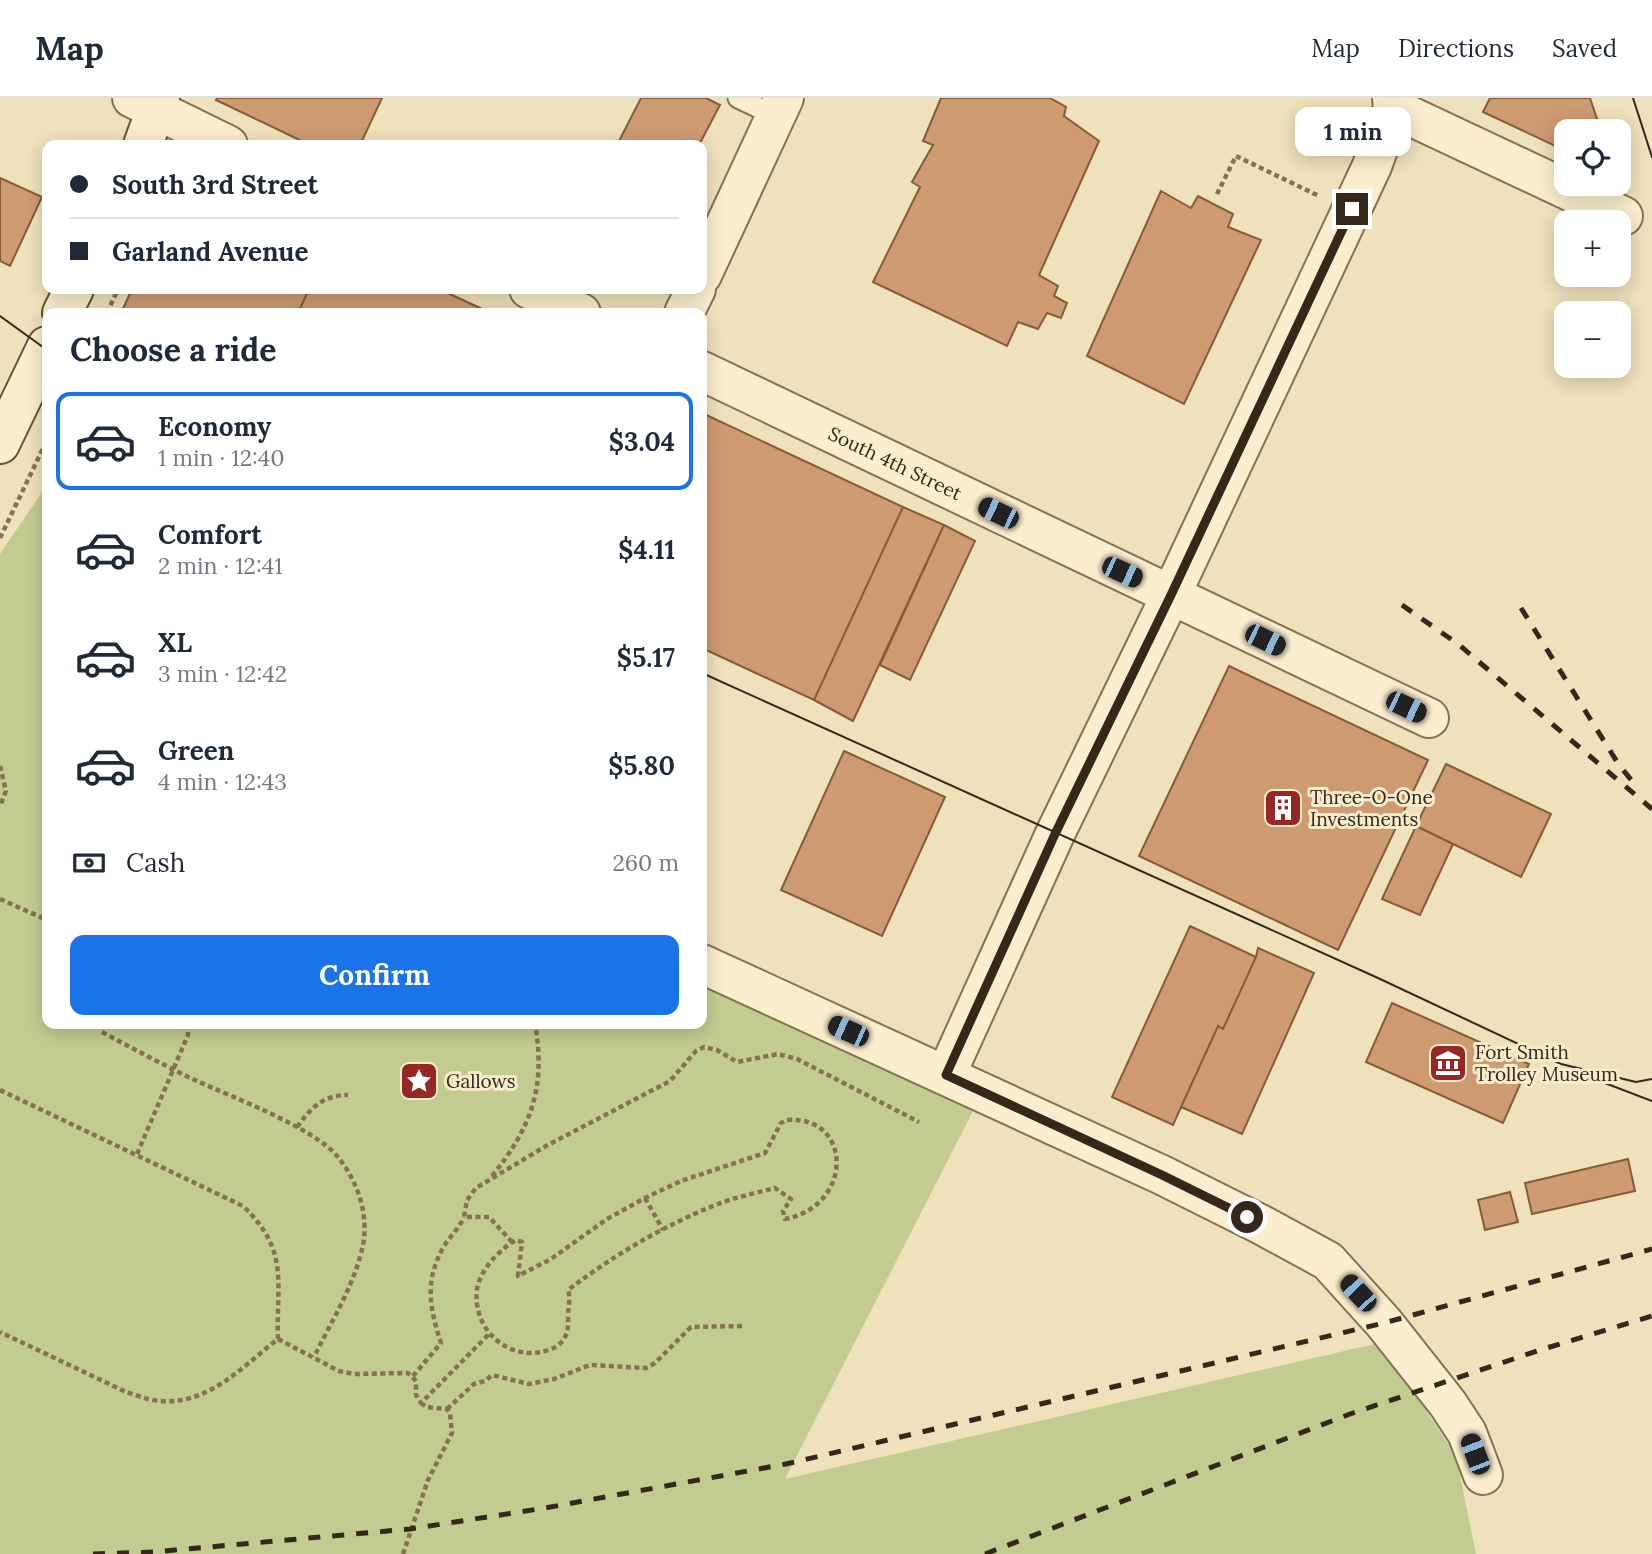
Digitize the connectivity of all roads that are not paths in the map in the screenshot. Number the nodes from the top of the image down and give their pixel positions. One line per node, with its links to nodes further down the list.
1 (738, 98): 3 (lane)
2 (1393, 103): 6 (street); 13 (street)
3 (780, 107): 7 (street)
4 (147, 113): 5 (street)
5 (215, 140)
6 (1611, 210)
7 (707, 264)
8 (540, 294): 9 (street)
9 (570, 308)
10 (42, 356): 12 (street)
11 (707, 373): 13 (street, South 4th Street)
12 (0, 444)
13 (1171, 595): 14 (street, South 4th Street); 16 (street)
14 (1429, 718)
15 (707, 966): 16 (street)
16 (946, 1075): 17 (street)
17 (1483, 1475)

